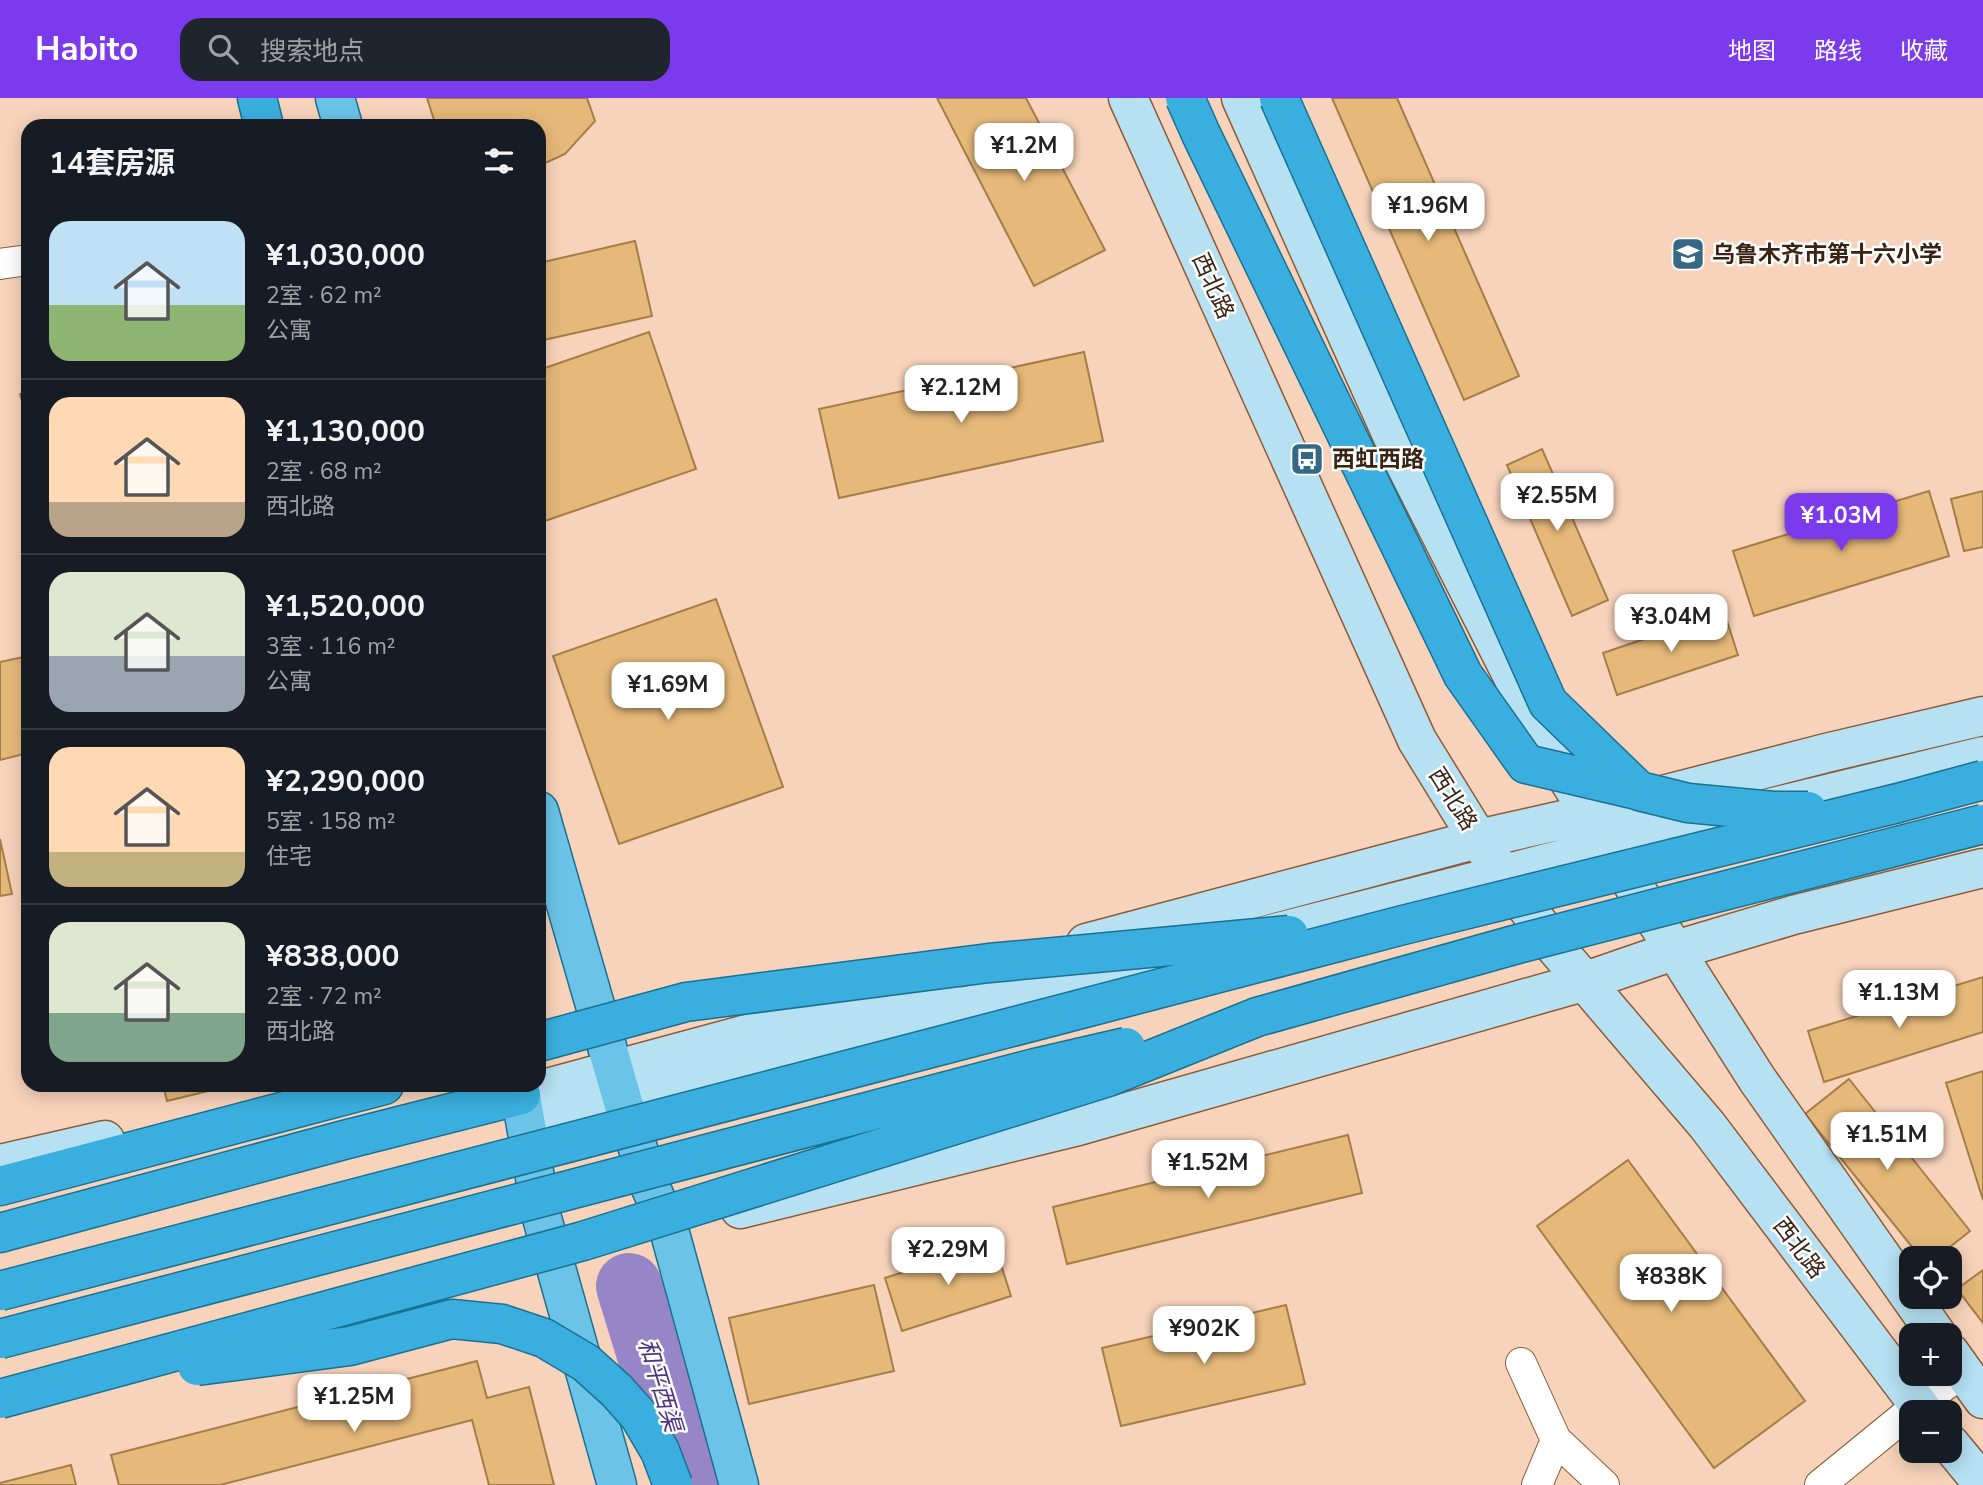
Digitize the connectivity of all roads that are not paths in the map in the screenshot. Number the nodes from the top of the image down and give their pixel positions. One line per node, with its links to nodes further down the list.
1 (335, 98): 6 (main road)
2 (1128, 98): 17 (main road, 西北路)
3 (1185, 98): 12 (highway, bridge)
4 (1241, 98): 14 (main road)
5 (1279, 98): 12 (highway, bridge)
6 (341, 119)
7 (21, 261): 8 (street)
8 (0, 264)
9 (1983, 716): 14 (main road)
10 (1983, 756): 18 (main road)
11 (1983, 780): 13 (highway, bridge)
12 (1639, 790): 13 (highway, bridge)
13 (1898, 803): 23 (highway, bridge)
14 (1589, 814): 17 (main road); 18 (main road)
15 (1983, 824): 27 (highway, bridge)
16 (546, 835): 30 (main road)
17 (1478, 839): 20 (main road, 西北路); 30 (main road)
18 (1609, 848): 20 (main road); 22 (main road)
19 (1983, 868): 21 (main road)
20 (1505, 875): 24 (main road, 西北路); 30 (main road)
21 (1793, 915): 22 (main road); 25 (main road)
22 (1655, 918): 24 (main road); 25 (main road)
23 (1403, 925): 28 (highway, bridge); 41 (highway, bridge)
24 (1556, 948): 26 (main road, 西北路); 36 (main road)
25 (1676, 950): 26 (main road); 42 (main road)
26 (1586, 981): 38 (main road); 48 (main road, 西北路)
27 (1257, 1017): 43 (highway, bridge); 46 (highway, bridge)
28 (546, 1040)
29 (546, 1056): 30 (main road)
30 (618, 1086): 33 (main road); 36 (main road)
31 (313, 1092): 34 (main road)
32 (357, 1092): 35 (highway)
33 (523, 1104): 37 (main road); 39 (highway)
34 (0, 1164)
35 (0, 1186)
36 (650, 1186): 37 (main road); 38 (main road)
37 (542, 1217): 40 (main road)
38 (668, 1226): 40 (main road); 56 (main road)
39 (0, 1233)
40 (552, 1256): 50 (main road); 54 (main road)
41 (0, 1291)
42 (1929, 1323)
43 (0, 1339)
44 (1521, 1363): 52 (street)
45 (1965, 1375): 49 (street)
46 (66, 1382): 47 (highway, bridge); 55 (highway, bridge)
47 (0, 1399)
48 (1914, 1400)
49 (1933, 1400)
50 (0, 1408)
51 (1899, 1426): 59 (street)
52 (1556, 1440): 57 (street); 58 (street)
53 (1962, 1459): 60 (main road)
54 (617, 1485)
55 (673, 1485)
56 (739, 1485)
57 (1536, 1485)
58 (1604, 1485)
59 (1820, 1485)
60 (1983, 1485)

